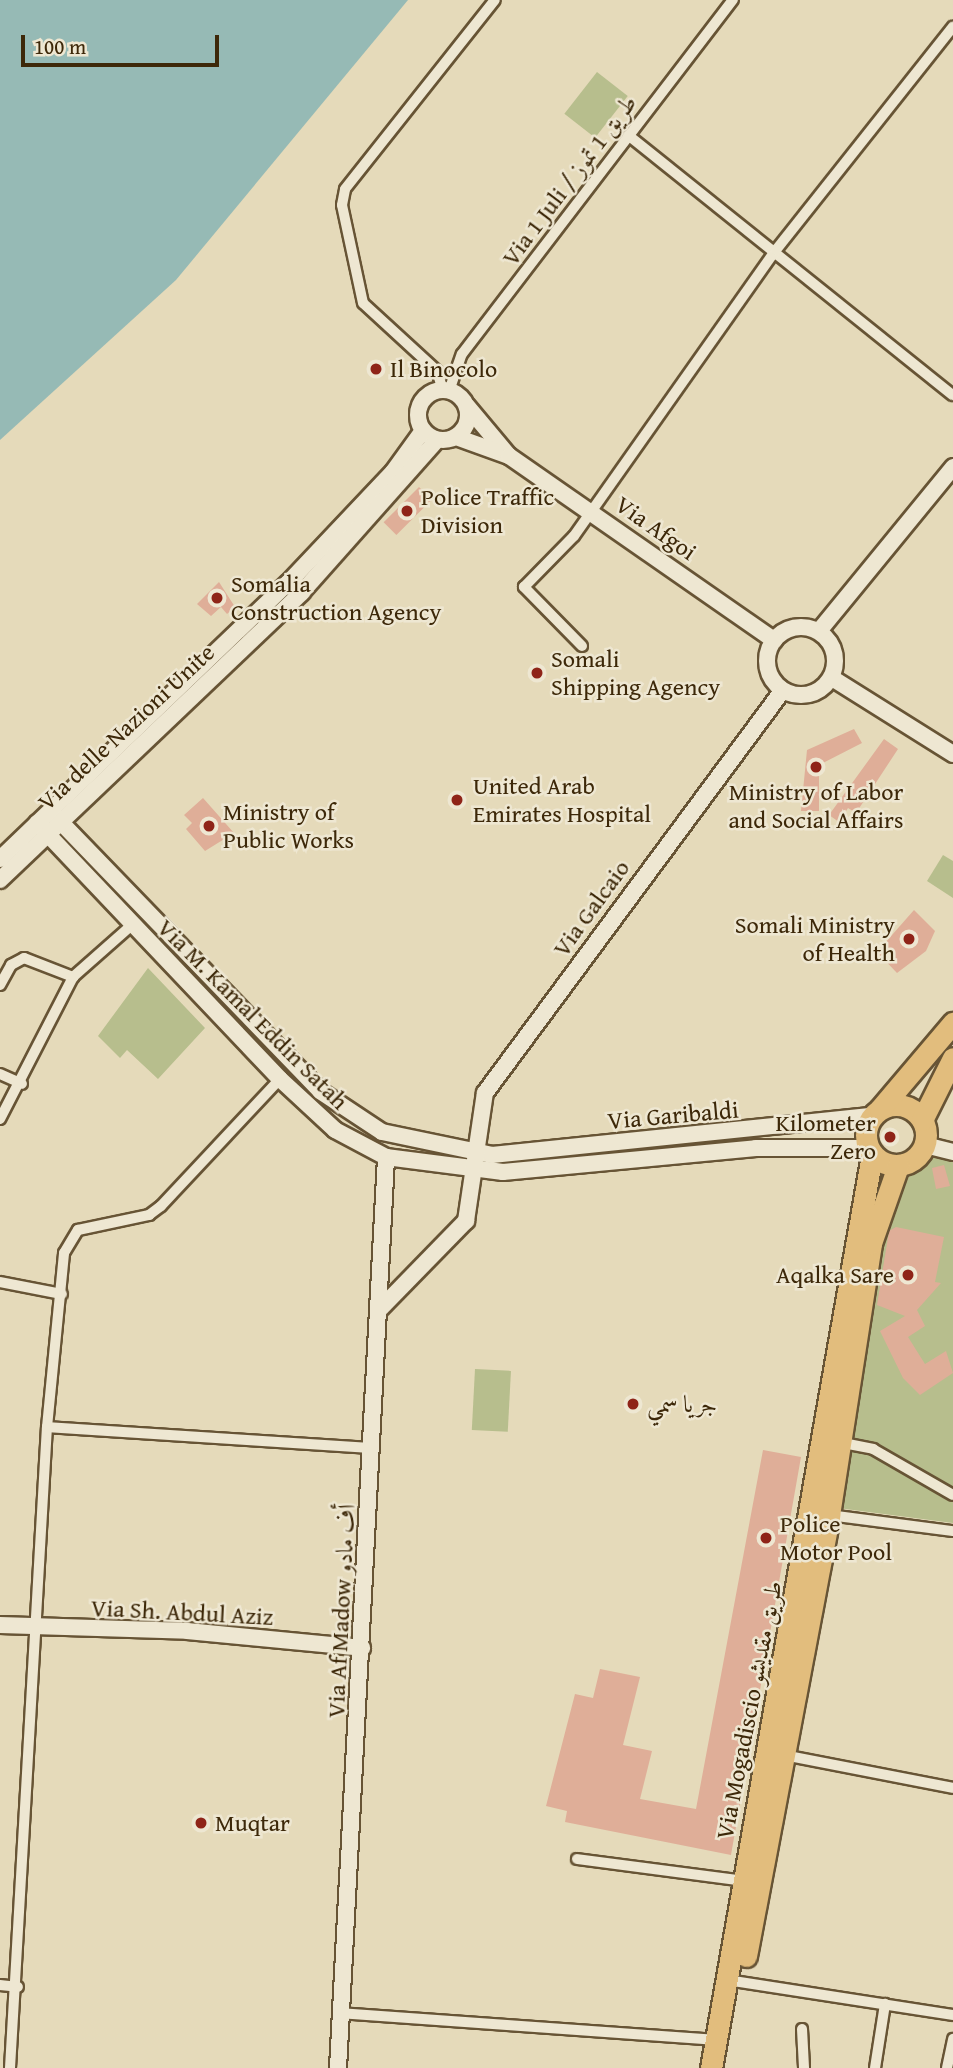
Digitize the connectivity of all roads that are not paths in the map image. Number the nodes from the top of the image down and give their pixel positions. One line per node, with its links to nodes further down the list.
1 (495, 0): 6 (street)
2 (733, 0): 4 (street, Via 1 Juli / طريق 1 تموز)
3 (953, 27): 5 (street)
4 (628, 135): 5 (street); 6 (street, Via 1 Juli / طريق 1 تموز)
5 (776, 250): 7 (street); 14 (street)
6 (446, 390): 8 (street); 9 (street)
7 (953, 395)
8 (467, 406): 10 (street); 12 (street)
9 (422, 432): 11 (street); 21 (street, Via delle Nazioni Unite)
10 (456, 437): 11 (street); 12 (street)
11 (437, 440): 21 (street, Via delle Nazioni Unite)
12 (509, 456): 14 (street, Via Afgoi)
13 (953, 467): 15 (street)
14 (591, 510): 16 (street, Via Afgoi); 17 (street)
15 (819, 631): 16 (street); 18 (street)
16 (774, 640): 19 (street)
17 (582, 646)
18 (832, 678): 19 (street); 20 (street)
19 (783, 690): 42 (street, Via Galcaio)
20 (953, 754)
21 (56, 817): 22 (street, Via delle Nazioni Unite); 33 (street, Via M. Kamal Eddin Satah)
22 (42, 828): 23 (street); 24 (street); 25 (street, Via M. Kamal Eddin Satah)
23 (0, 859)
24 (0, 880)
25 (133, 924): 26 (street); 31 (street, Via M. Kamal Eddin Satah)
26 (74, 977): 27 (street); 32 (street)
27 (0, 985)
28 (953, 1023): 35 (highway)
29 (953, 1058): 37 (highway)
30 (0, 1074): 32 (street)
31 (280, 1079): 34 (street, Via M. Kamal Eddin Satah); 45 (street)
32 (22, 1084): 36 (street)
33 (320, 1091): 34 (street); 42 (street, Via M. Kamal Eddin Satah)
34 (306, 1104): 41 (street, Via M. Kamal Eddin Satah)
35 (876, 1113): 37 (highway); 39 (highway); 42 (street, Via Garibaldi)
36 (0, 1119)
37 (922, 1120): 38 (highway)
38 (925, 1145): 40 (street); 43 (highway)
39 (870, 1151): 42 (street, Via Garibaldi); 43 (highway); 48 (highway, Via Mogadiscio طريق مقديشو)
40 (953, 1152)
41 (386, 1157): 42 (street, Via M. Kamal Eddin Satah); 46 (street, Via Af Madow أف مادو)
42 (477, 1161): 46 (street, Via Galcaio)
43 (898, 1166): 48 (highway, Via Mogadiscio طريق مقديشو)
44 (0, 1282): 45 (street)
45 (62, 1294): 47 (street)
46 (381, 1308): 49 (street, Via Af Madow أف مادو)
47 (47, 1427): 49 (street); 54 (street)
48 (829, 1441): 50 (street); 51 (highway, Via Mogadiscio طريق مقديشو); 56 (highway, Via Mogadiscio طريق مقديشو)
49 (373, 1448): 55 (street, Via Af Madow أف مادو)
50 (953, 1495)
51 (829, 1515): 52 (street); 56 (highway, Via Mogadiscio طريق مقديشو)
52 (953, 1531)
53 (0, 1625): 54 (street, Via Sh. Abdul Aziz)
54 (39, 1627): 55 (street, Via Sh. Abdul Aziz); 64 (street)
55 (362, 1648): 66 (street, Via Af Madow أف مادو)
56 (782, 1719): 57 (highway, Via Mogadiscio طريق مقديشو); 59 (highway, Via Mogadiscio طريق مقديشو)
57 (784, 1755): 58 (street); 59 (highway, Via Mogadiscio طريق مقديشو)
58 (953, 1788)
59 (763, 1819): 61 (highway, Via Mogadiscio طريق مقديشو); 62 (highway, Via Mogadiscio طريق مقديشو)
60 (578, 1858): 61 (street)
61 (744, 1881): 62 (highway, Via Mogadiscio طريق مقديشو)
62 (734, 1981): 65 (street); 70 (highway, Via Mogadiscio طريق مقديشو); 74 (highway, Via Mogadiscio طريق مقديشو)
63 (0, 1985): 64 (street)
64 (18, 1987): 71 (street)
65 (885, 2004): 67 (street); 76 (street)
66 (340, 2013): 70 (street); 72 (street, Via Af Madow أف مادو)
67 (953, 2015)
68 (802, 2029): 75 (street)
69 (953, 2039): 77 (street)
70 (716, 2040): 73 (highway, Via Mogadiscio طريق مقديشو)
71 (10, 2068)
72 (338, 2068)
73 (711, 2068)
74 (725, 2068)
75 (805, 2068)
76 (875, 2068)
77 (947, 2068)

